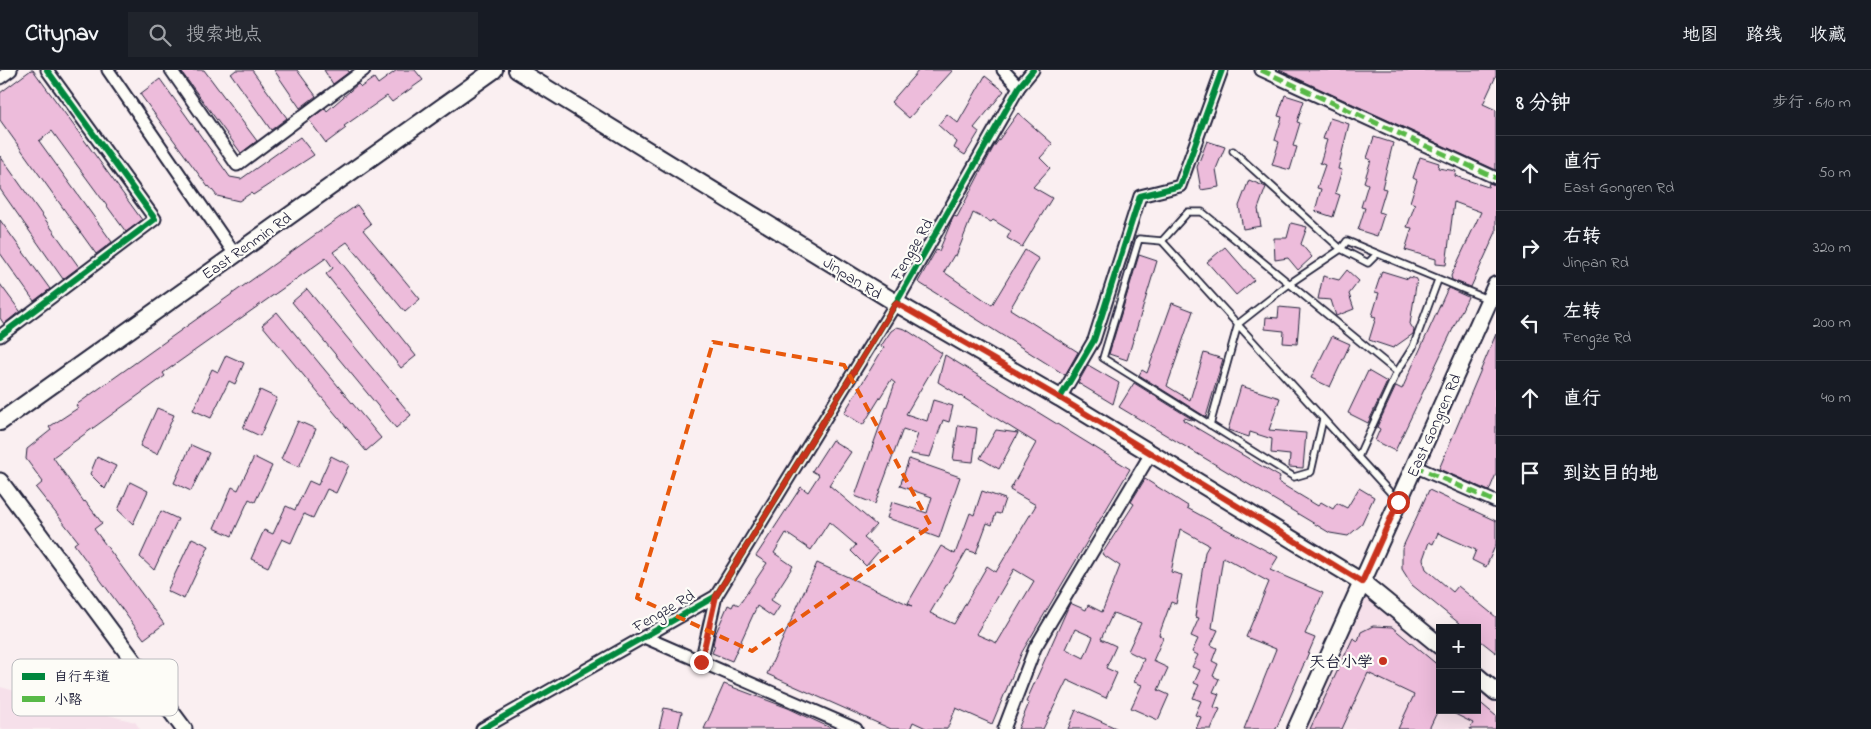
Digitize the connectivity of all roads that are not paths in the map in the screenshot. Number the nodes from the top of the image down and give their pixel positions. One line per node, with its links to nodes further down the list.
1 (11, 70): 12 (street)
2 (47, 70): 25 (street)
3 (108, 70): 18 (street)
4 (171, 70): 5 (street)
5 (364, 70)
6 (494, 70): 18 (main road, East Renmin Rd)
7 (517, 70): 23 (main road, Jinpan Rd)
8 (1003, 70): 13 (street)
9 (1033, 70): 13 (street, Fengze Rd)
10 (1222, 70): 27 (street)
11 (1261, 70): 15 (street)
12 (0, 78)
13 (1019, 87): 23 (street, Fengze Rd)
14 (1233, 151): 17 (lane)
15 (1496, 178)
16 (1162, 241): 21 (lane); 24 (lane); 30 (lane)
17 (1340, 249): 19 (lane); 19 (lane); 21 (lane)
18 (234, 253): 29 (main road, East Renmin Rd)
19 (1377, 254): 20 (lane)
20 (1438, 280): 22 (lane); 26 (lane)
21 (1289, 284): 24 (lane); 26 (lane)
22 (1493, 292): 33 (main road, East Gongren Rd)
23 (896, 303): 27 (main road, Jinpan Rd); 38 (street, Fengze Rd)
24 (1238, 324): 28 (lane); 30 (lane)
25 (0, 336)
26 (1397, 372): 32 (lane)
27 (1060, 398): 31 (main road, Jinpan Rd)
28 (1323, 419): 30 (lane); 32 (lane)
29 (0, 422)
30 (1210, 425)
31 (1150, 455): 37 (main road, Jinpan Rd); 49 (street)
32 (1358, 457): 35 (lane)
33 (1414, 466): 35 (main road, East Gongren Rd); 36 (street)
34 (0, 481): 41 (street)
35 (1398, 502): 37 (main road, East Gongren Rd)
36 (1496, 502)
37 (1362, 582): 40 (main road, Jinpan Rd); 50 (main road, East Gongren Rd)
38 (716, 596): 39 (street, Fengze Rd); 42 (street)
39 (644, 637): 42 (street); 47 (street, Fengze Rd)
40 (1436, 643)
41 (132, 659)
42 (701, 662): 48 (street)
43 (1481, 679): 44 (main road)
44 (1496, 692)
45 (174, 716): 46 (street)
46 (184, 729)
47 (482, 729)
48 (856, 729)
49 (1004, 729)
50 (1296, 729)

